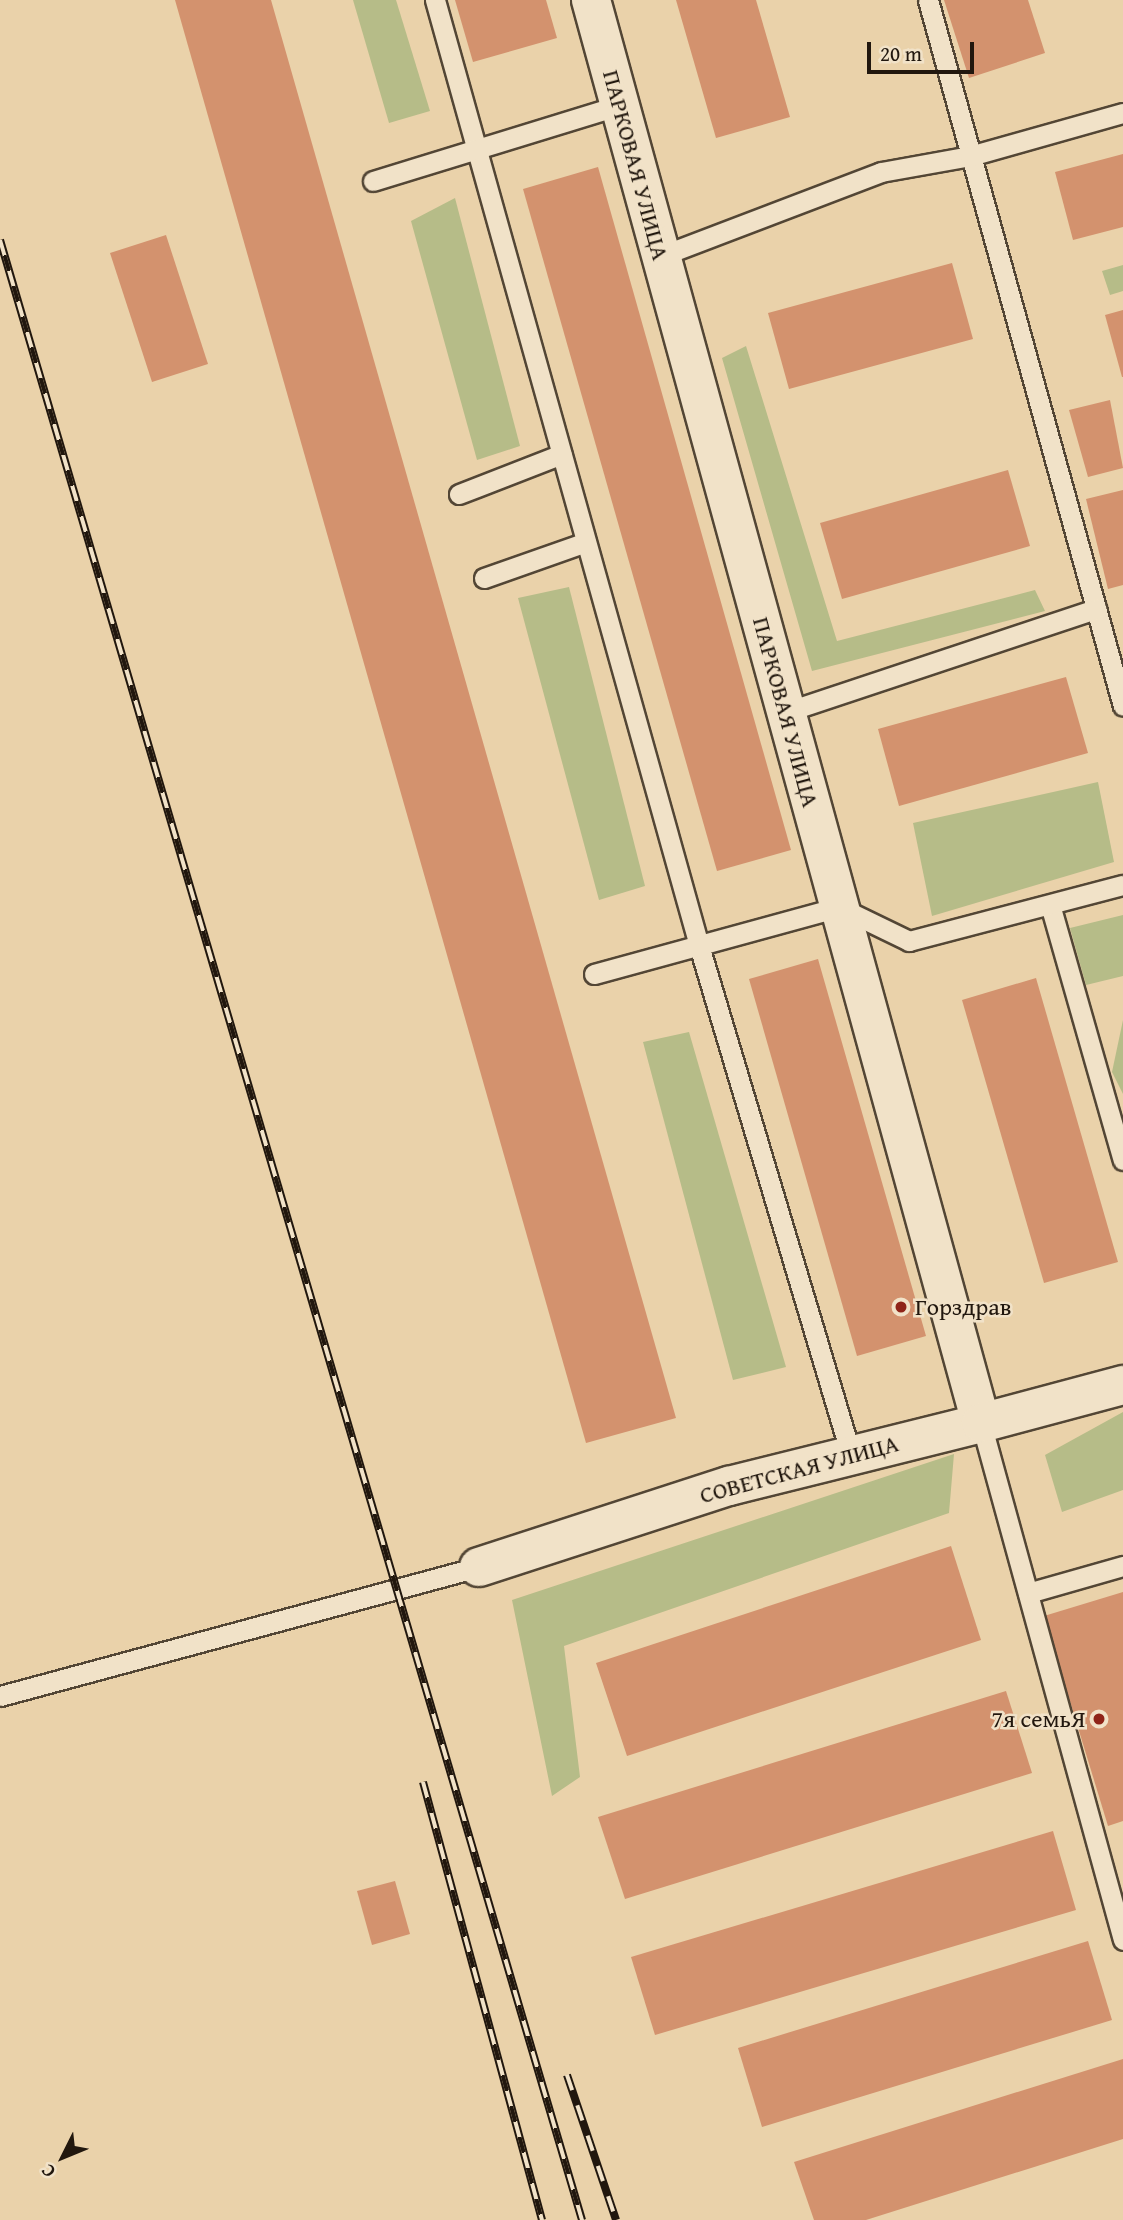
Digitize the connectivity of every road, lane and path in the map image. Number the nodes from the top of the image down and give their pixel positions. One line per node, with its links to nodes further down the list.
1 (435, 0): 6 (lane)
2 (591, 0): 4 (street, ПАРКОВАЯ УЛИЦА)
3 (928, 0): 7 (lane)
4 (620, 105): 6 (lane); 9 (street, ПАРКОВАЯ УЛИЦА)
5 (1123, 113): 7 (lane)
6 (478, 149): 8 (lane); 10 (lane)
7 (970, 156): 9 (lane); 14 (lane)
8 (373, 181)
9 (661, 256): 16 (street, ПАРКОВАЯ УЛИЦА)
10 (562, 454): 11 (lane); 12 (lane)
11 (459, 494)
12 (586, 542): 13 (lane); 20 (lane)
13 (484, 578)
14 (1096, 610): 15 (lane); 16 (lane)
15 (1123, 706)
16 (786, 712): 18 (street, ПАРКОВАЯ УЛИЦА)
17 (1123, 885): 19 (lane)
18 (839, 907): 19 (lane); 20 (lane); 24 (street, ПАРКОВАЯ УЛИЦА)
19 (1051, 908): 22 (lane)
20 (700, 949): 21 (lane); 25 (lane)
21 (594, 974)
22 (1123, 1160)
23 (1123, 1385): 24 (street, СОВЕТСКАЯ УЛИЦА)
24 (981, 1423): 25 (street, СОВЕТСКАЯ УЛИЦА); 28 (lane)
25 (851, 1455): 27 (street, СОВЕТСКАЯ УЛИЦА)
26 (1123, 1566): 28 (lane)
27 (479, 1567): 29 (lane)
28 (1028, 1593): 30 (lane)
29 (0, 1696)
30 (1123, 1940)

